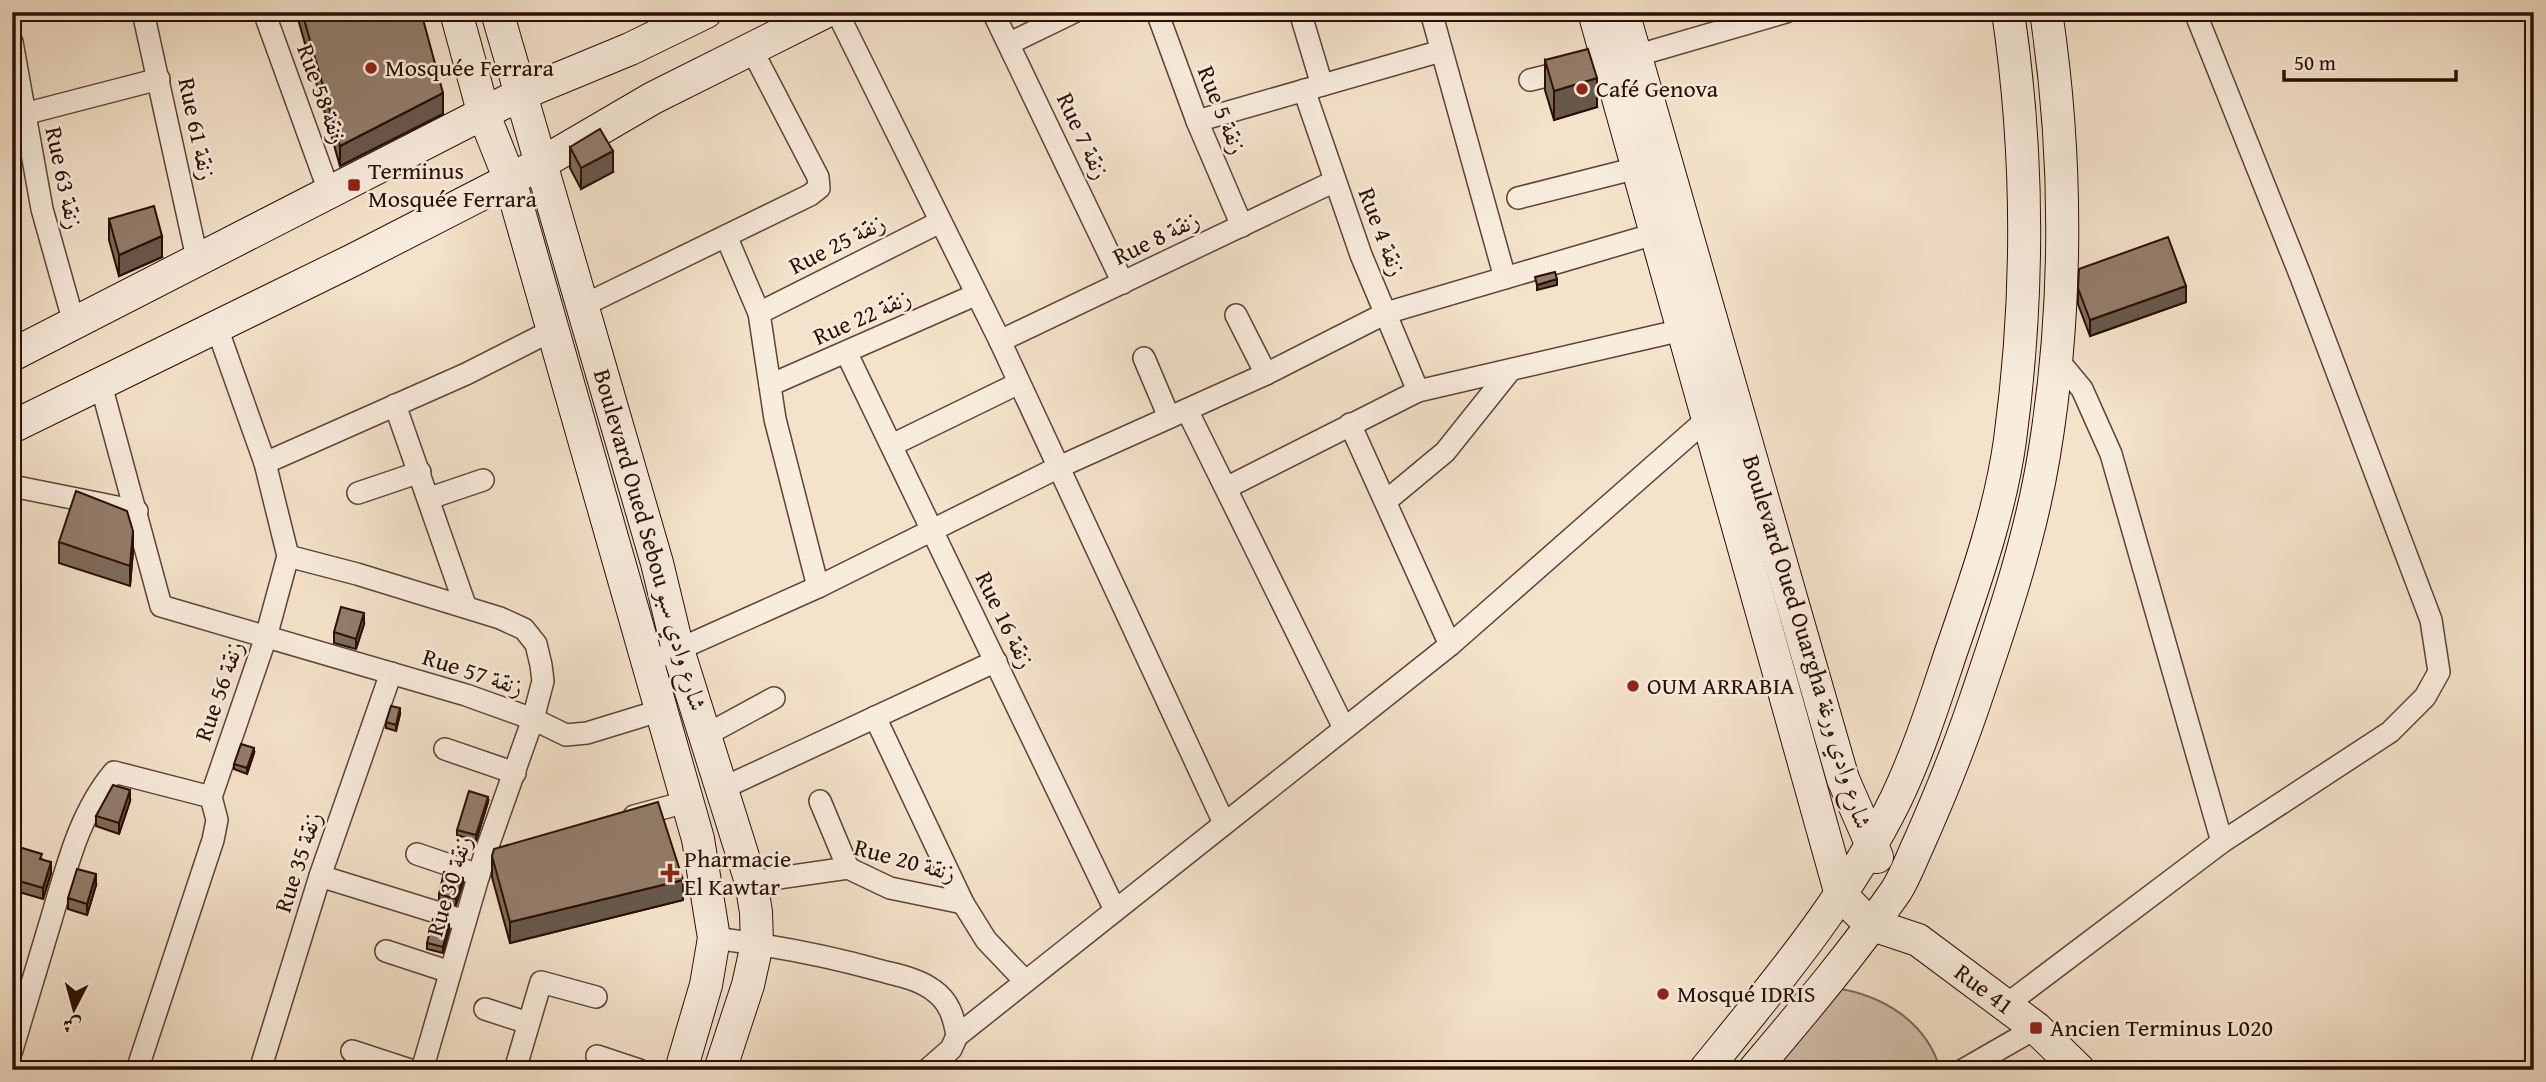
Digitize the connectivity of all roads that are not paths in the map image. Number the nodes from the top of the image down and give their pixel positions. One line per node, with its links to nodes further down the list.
1 (143, 12): 24 (street, Rue 61 زنقة)
2 (264, 12): 35 (street, Rue 58 زنقة)
3 (456, 12): 29 (street, Boulevard Oued Sebou شارع وادي سبو)
4 (497, 12): 27 (street, Boulevard Oued Sebou شارع وادي سبو)
5 (706, 12): 27 (street)
6 (825, 12): 21 (street)
7 (837, 12): 37 (street)
8 (993, 12): 20 (street, Rue 7 زنقة)
9 (1074, 12): 20 (street)
10 (1157, 12): 30 (street, Rue 5 زنقة)
11 (1300, 12): 26 (street, Rue 4 زنقة)
12 (1431, 12): 22 (street)
13 (1594, 12): 23 (street, Boulevard Oued Ouargha شارع وادي ورغة)
14 (1623, 12): 23 (street, Boulevard Oued Ouargha شارع وادي ورغة)
15 (1786, 12): 23 (street)
16 (2008, 12): 106 (street)
17 (2046, 12): 58 (street)
18 (2195, 12): 105 (street)
19 (12, 41): 28 (street, Rue 63 زنقة)
20 (1010, 43): 44 (street, Rue 7 زنقة)
21 (752, 50): 31 (street); 41 (street)
22 (1441, 51): 26 (street); 43 (street)
23 (1621, 59): 25 (street); 32 (street, Boulevard Oued Ouargha شارع وادي ورغة); 38 (street, Boulevard Oued Ouargha شارع وادي ورغة)
24 (159, 79): 28 (street); 42 (street, Rue 61 زنقة)
25 (1530, 80)
26 (1313, 88): 30 (street); 34 (street, Rue 4 زنقة)
27 (521, 94): 29 (street); 31 (street, Boulevard Oued Sebou شارع وادي سبو)
28 (24, 114): 50 (street, Rue 63 زنقة)
29 (484, 115): 33 (street, Boulevard Oued Sebou شارع وادي سبو); 35 (street)
30 (1197, 121): 39 (street, Rue 5 زنقة)
31 (540, 164): 33 (street); 46 (street, Boulevard Oued Sebou شارع وادي سبو)
32 (1637, 168): 36 (street); 40 (street, Boulevard Oued Ouargha شارع وادي ورغة)
33 (510, 180): 51 (street); 53 (street, Boulevard Oued Sebou شارع وادي سبو)
34 (1335, 181): 39 (street, Rue 8 زنقة); 48 (street, Rue 4 زنقة)
35 (331, 194): 42 (street)
36 (1518, 198)
37 (940, 222): 45 (street); 47 (street, Rue 25 زنقة)
38 (1684, 225): 40 (street); 106 (street, Boulevard Oued Ouargha شارع وادي ورغة)
39 (1242, 226): 44 (street, Rue 8 زنقة)
40 (1654, 234): 43 (street); 52 (street, Boulevard Oued Ouargha شارع وادي ورغة)
41 (726, 236): 46 (street); 47 (street)
42 (197, 258): 50 (street)
43 (1505, 278): 48 (street)
44 (1123, 283): 54 (street, Rue 8 زنقة)
45 (975, 295): 54 (street); 55 (street, Rue 22 زنقة)
46 (582, 306): 87 (street, Boulevard Oued Sebou شارع وادي سبو)
47 (759, 313): 62 (street)
48 (1386, 313): 60 (street); 64 (street, Rue 4 زنقة)
49 (1236, 315): 60 (street)
50 (74, 323): 56 (street)
51 (217, 328): 63 (street); 71 (street, Rue 56 زنقة)
52 (1682, 330): 59 (street); 67 (street, Boulevard Oued Ouargha شارع وادي ورغة)
53 (551, 331): 65 (street); 89 (street, Boulevard Oued Sebou شارع وادي سبو)
54 (1000, 341): 61 (street)
55 (847, 354): 62 (street, Rue 22 زنقة); 70 (street, Rue 16 زنقة)
56 (12, 355)
57 (1144, 358): 66 (street)
58 (2057, 359): 105 (street); 113 (street)
59 (1509, 372): 64 (street); 79 (street)
60 (1266, 374): 66 (street)
61 (1019, 383): 70 (street); 72 (street)
62 (770, 385): 83 (street)
63 (101, 386): 69 (street); 80 (street)
64 (1418, 391): 68 (street)
65 (395, 405): 71 (street); 73 (street)
66 (1178, 414): 72 (street); 76 (street)
67 (1706, 420): 86 (street); 114 (street, Boulevard Oued Ouargha شارع وادي ورغة)
68 (1350, 424): 76 (street); 79 (street)
69 (12, 427)
70 (892, 444): 81 (street, Rue 16 زنقة)
71 (265, 463): 82 (street, Rue 56 زنقة)
72 (1059, 467): 81 (street); 104 (street)
73 (420, 472): 77 (street); 78 (street)
74 (483, 480): 78 (street)
75 (12, 486): 80 (street)
76 (1228, 487): 95 (street)
77 (358, 493)
78 (429, 498): 84 (street)
79 (1386, 501): 86 (street)
80 (137, 511): 85 (street, Rue 57 زنقة)
81 (931, 531): 83 (street); 88 (street, Rue 16 زنقة)
82 (288, 556): 84 (street, Rue 30 زنقة); 85 (street, Rue 56 زنقة)
83 (818, 587): 87 (street)
84 (464, 605): 94 (street, Rue 30 زنقة)
85 (266, 637): 90 (street, Rue 57 زنقة); 100 (street, Rue 56 زنقة)
86 (1450, 645): 95 (street)
87 (678, 650): 89 (street); 96 (street, Boulevard Oued Sebou شارع وادي سبو)
88 (996, 661): 93 (street); 116 (street, Rue 16 زنقة)
89 (648, 662): 92 (street, Boulevard Oued Sebou شارع وادي سبو)
90 (391, 673): 94 (street, Rue 57 زنقة); 111 (street, Rue 35 زنقة)
91 (774, 698): 96 (street)
92 (662, 710): 94 (street, Rue 57 زنقة); 102 (street, Boulevard Oued Sebou شارع وادي سبو)
93 (875, 717): 99 (street); 115 (street)
94 (533, 719): 98 (street, Rue 30 زنقة)
95 (1343, 728): 104 (street)
96 (706, 735): 99 (street, Boulevard Oued Sebou شارع وادي سبو)
97 (445, 748): 98 (street)
98 (515, 773): 109 (street, Rue 30 زنقة)
99 (721, 789): 112 (street, Boulevard Oued Sebou شارع وادي سبو)
100 (211, 797): 131 (street); 135 (street, Rue 56 زنقة)
101 (820, 801): 110 (street)
102 (686, 802): 103 (street); 119 (street, Boulevard Oued Sebou شارع وادي سبو)
103 (619, 820)
104 (1224, 823): 116 (street)
105 (2222, 842): 126 (street)
106 (1869, 845): 113 (street, Boulevard Oued Ouargha شارع وادي ورغة); 114 (street)
107 (511, 850): 109 (street)
108 (417, 854): 109 (street)
109 (482, 866): 117 (street, Rue 30 زنقة)
110 (848, 868): 112 (street, Rue 20 زنقة); 115 (street, Rue 20 زنقة)
111 (320, 876): 117 (street); 136 (street, Rue 35 زنقة)
112 (751, 882): 121 (street, Boulevard Oued Sebou شارع وادي سبو)
113 (1897, 889): 118 (street); 120 (street, Boulevard Oued Ouargha شارع وادي ورغة)
114 (1840, 895): 118 (street); 142 (street)
115 (962, 903): 124 (street)
116 (1115, 910): 124 (street)
117 (466, 921): 123 (street, Rue 30 زنقة)
118 (1870, 924): 120 (street); 143 (street)
119 (714, 938): 121 (street); 139 (street, Boulevard Oued Sebou شارع وادي سبو)
120 (1918, 940): 126 (street, Rue 41)
121 (757, 944): 130 (street); 140 (street, Boulevard Oued Sebou شارع وادي سبو)
122 (386, 951): 123 (street)
123 (450, 972): 134 (street, Rue 30 زنقة)
124 (1025, 981): 130 (street)
125 (596, 997): 128 (street)
126 (2006, 1005): 129 (street, Rue 41)
127 (485, 1009): 128 (street)
128 (528, 1023): 137 (street)
129 (2036, 1028): 144 (street); 145 (street, Rue 41)
130 (957, 1036): 141 (street)
131 (12, 1050)
132 (352, 1051): 134 (street)
133 (597, 1056): 138 (street)
134 (423, 1069)
135 (138, 1070)
136 (260, 1070)
137 (515, 1070)
138 (639, 1070)
139 (681, 1070)
140 (720, 1070)
141 (927, 1070)
142 (1705, 1070)
143 (1754, 1070)
144 (1963, 1070)
145 (2079, 1070)

